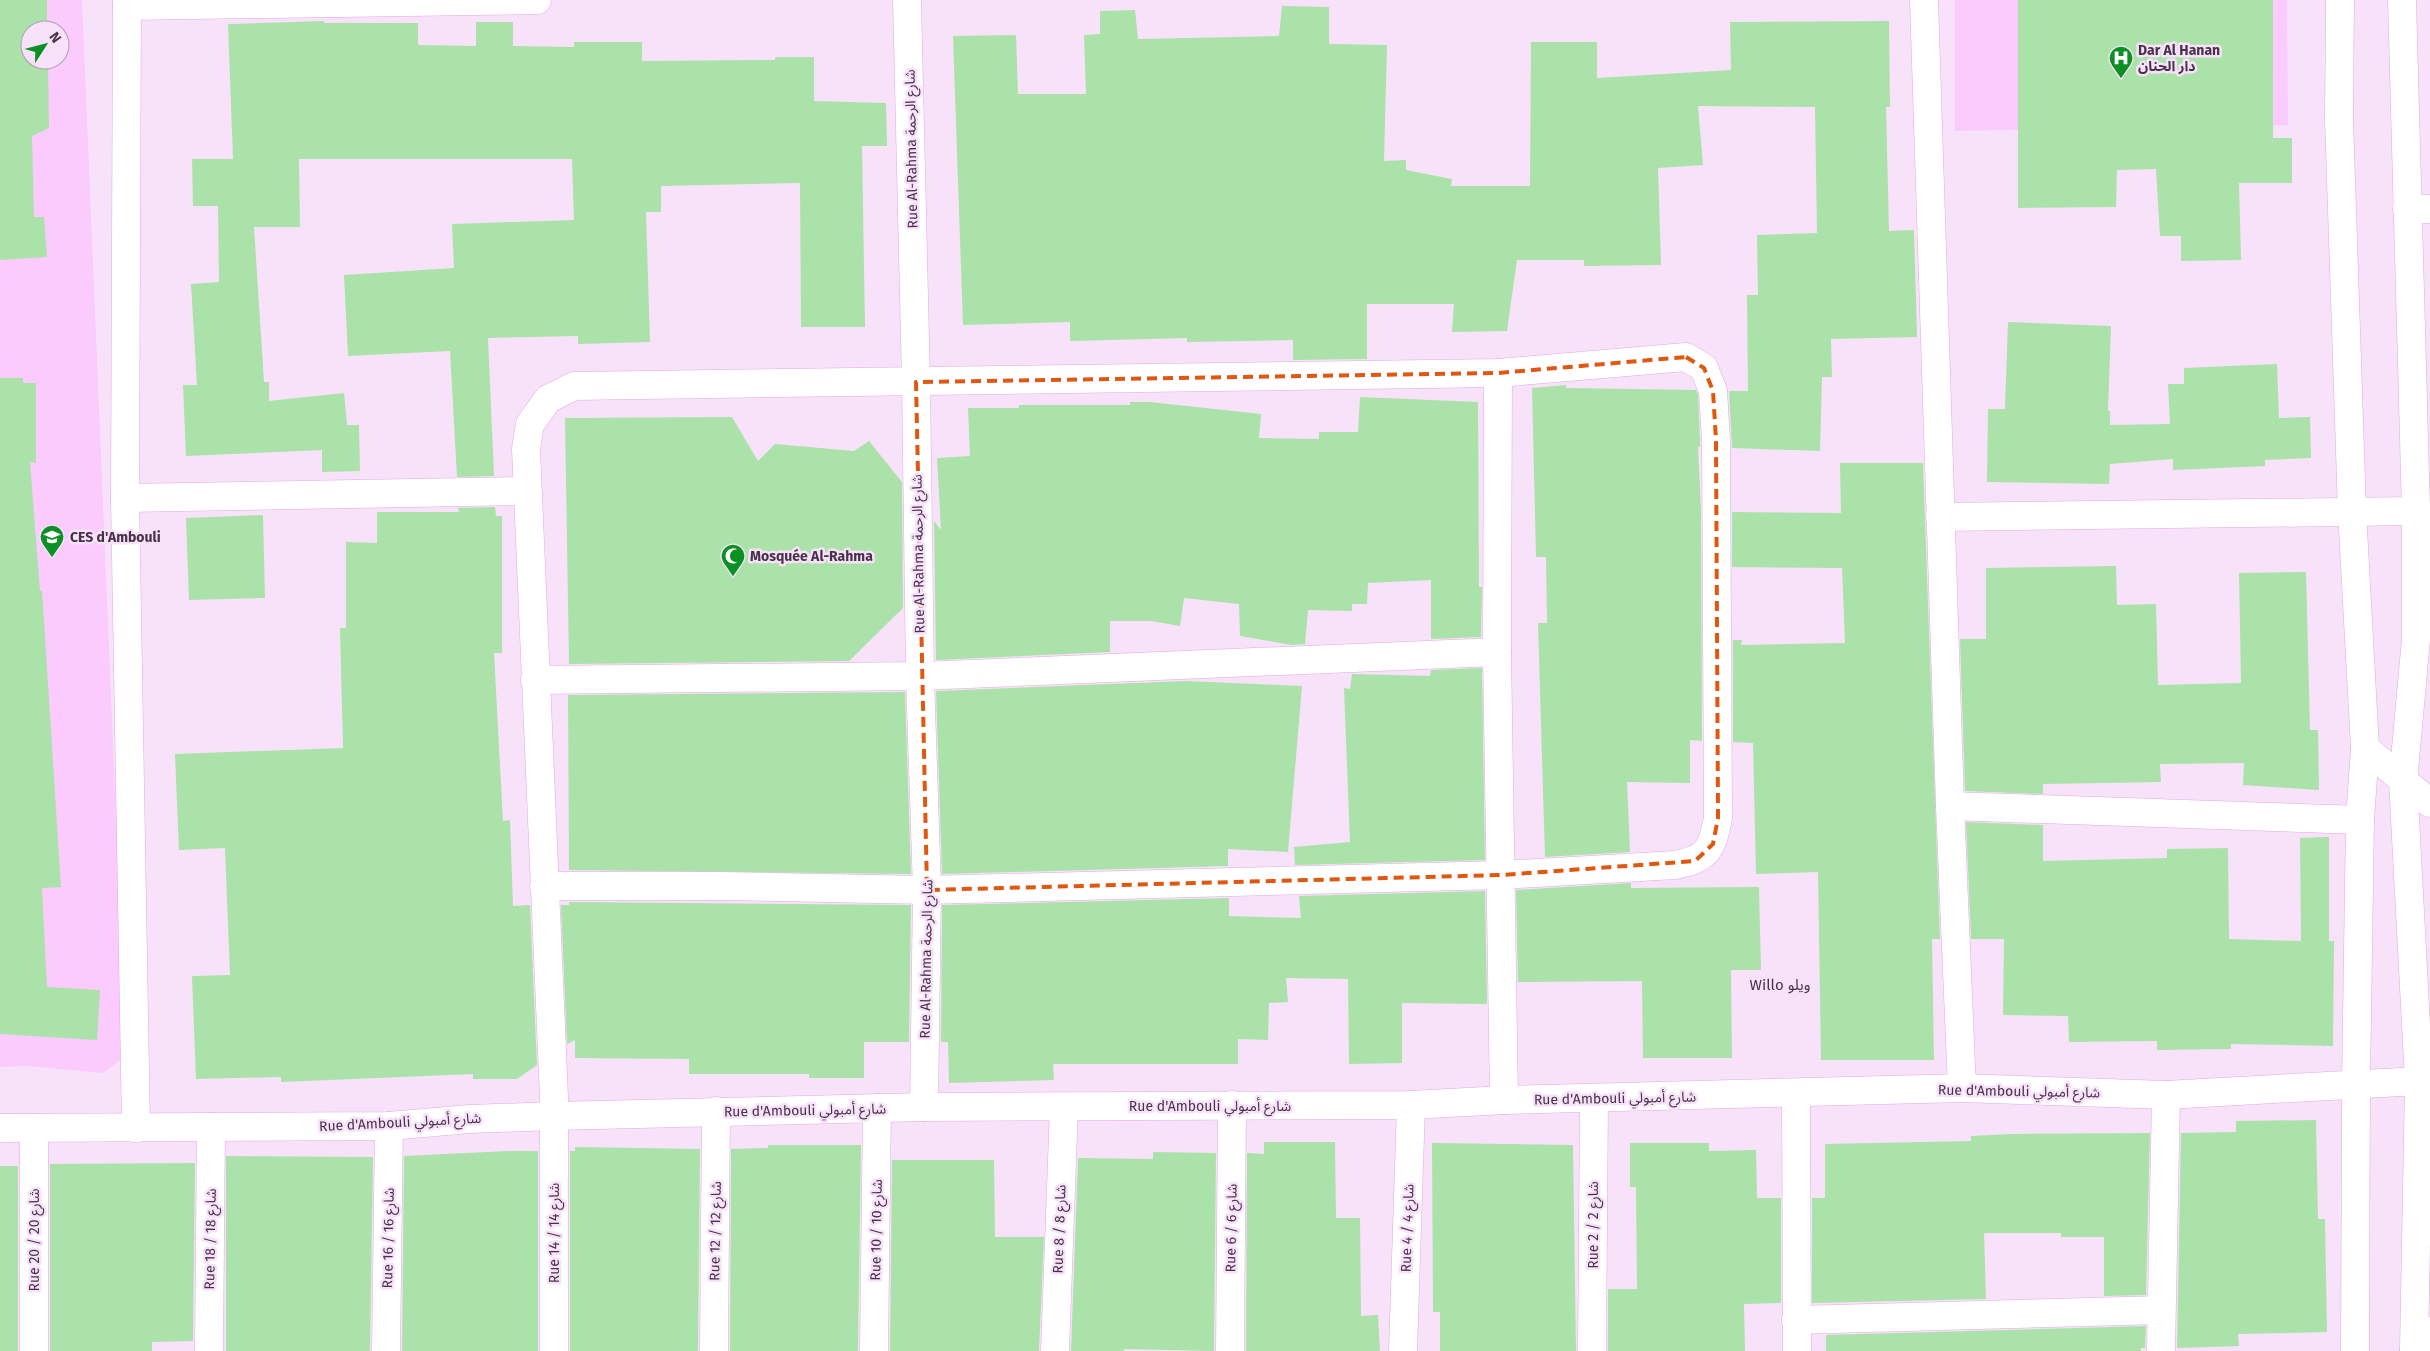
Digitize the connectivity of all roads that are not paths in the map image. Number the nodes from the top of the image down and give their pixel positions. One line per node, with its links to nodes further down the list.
1 (537, 0): 6 (street)
2 (907, 0): 9 (street, Rue Al-Rahma شارع الرحمة)
3 (1924, 0): 14 (street)
4 (2340, 0): 12 (street)
5 (2402, 0): 7 (street)
6 (127, 3): 11 (street)
7 (2418, 209): 13 (street)
8 (1498, 373): 9 (street, Rue 14 / شارع 14); 15 (street); 23 (street, Rue 14 / شارع 14)
9 (916, 382): 10 (street, Rue 14 / شارع 14); 16 (street, Rue Al-Rahma شارع الرحمة)
10 (527, 491): 11 (street); 17 (street, Rue 14 / شارع 14)
11 (125, 498): 45 (street)
12 (2352, 511): 13 (street); 14 (street); 18 (street)
13 (2426, 516): 19 (street)
14 (1940, 517): 21 (street)
15 (1497, 652): 16 (street); 23 (street)
16 (920, 676): 17 (street); 25 (street, Rue Al-Rahma شارع الرحمة)
17 (535, 680): 24 (street, Rue 14 / شارع 14)
18 (2364, 748): 19 (street); 22 (street)
19 (2403, 781): 20 (street); 26 (street)
20 (2430, 803)
21 (1950, 806): 22 (street); 29 (street)
22 (2360, 820): 28 (street)
23 (1501, 875): 25 (street, Rue 14 / شارع 14); 33 (street)
24 (544, 886): 25 (street, Rue 14 / شارع 14); 40 (street, Rue 14 / شارع 14)
25 (927, 890): 38 (street, Rue Al-Rahma شارع الرحمة)
26 (2423, 1025): 27 (street)
27 (2419, 1081): 28 (street, Rue d'Ambouli شارع أمبولي); 48 (street)
28 (2356, 1084): 31 (street, Rue d'Ambouli شارع أمبولي); 61 (street)
29 (1962, 1088): 30 (street, Rue d'Ambouli شارع أمبولي); 31 (street, Rue d'Ambouli شارع أمبولي)
30 (1796, 1093): 32 (street, Rue d'Ambouli شارع أمبولي); 47 (street)
31 (2166, 1095): 46 (street)
32 (1594, 1098): 33 (street, Rue d'Ambouli شارع أمبولي); 58 (street, Rue 2 / شارع 2)
33 (1504, 1100): 35 (street, Rue d'Ambouli شارع أمبولي)
34 (1232, 1105): 35 (street, Rue d'Ambouli شارع أمبولي); 36 (street, Rue d'Ambouli شارع أمبولي); 56 (street, Rue 6 / شارع 6)
35 (1411, 1105): 57 (street, Rue 4 / شارع 4)
36 (1064, 1107): 38 (street, Rue d'Ambouli شارع أمبولي); 55 (street, Rue 8 / شارع 8)
37 (877, 1108): 38 (street, Rue d'Ambouli شارع أمبولي); 39 (street, Rue d'Ambouli شارع أمبولي); 54 (street, Rue 10 / شارع 10)
38 (924, 1108)
39 (716, 1111): 40 (street, Rue d'Ambouli شارع أمبولي); 53 (street, Rue 12 / شارع 12)
40 (554, 1116): 41 (street, Rue d'Ambouli شارع أمبولي); 52 (street, Rue 14 / شارع 14)
41 (389, 1126): 42 (street, Rue d'Ambouli شارع أمبولي); 51 (street, Rue 16 / شارع 16)
42 (211, 1127): 45 (street, Rue d'Ambouli شارع أمبولي); 50 (street, Rue 18 / شارع 18)
43 (0, 1128): 44 (street, Rue d'Ambouli شارع أمبولي)
44 (34, 1128): 45 (street, Rue d'Ambouli شارع أمبولي); 49 (street, Rue 20 / شارع 20)
45 (136, 1128)
46 (2161, 1310): 47 (street); 60 (street)
47 (1796, 1320): 59 (street)
48 (2419, 1344)
49 (34, 1351)
50 (209, 1351)
51 (386, 1351)
52 (554, 1351)
53 (714, 1351)
54 (874, 1351)
55 (1055, 1351)
56 (1230, 1351)
57 (1402, 1351)
58 (1592, 1351)
59 (1797, 1351)
60 (2161, 1351)
61 (2356, 1351)

